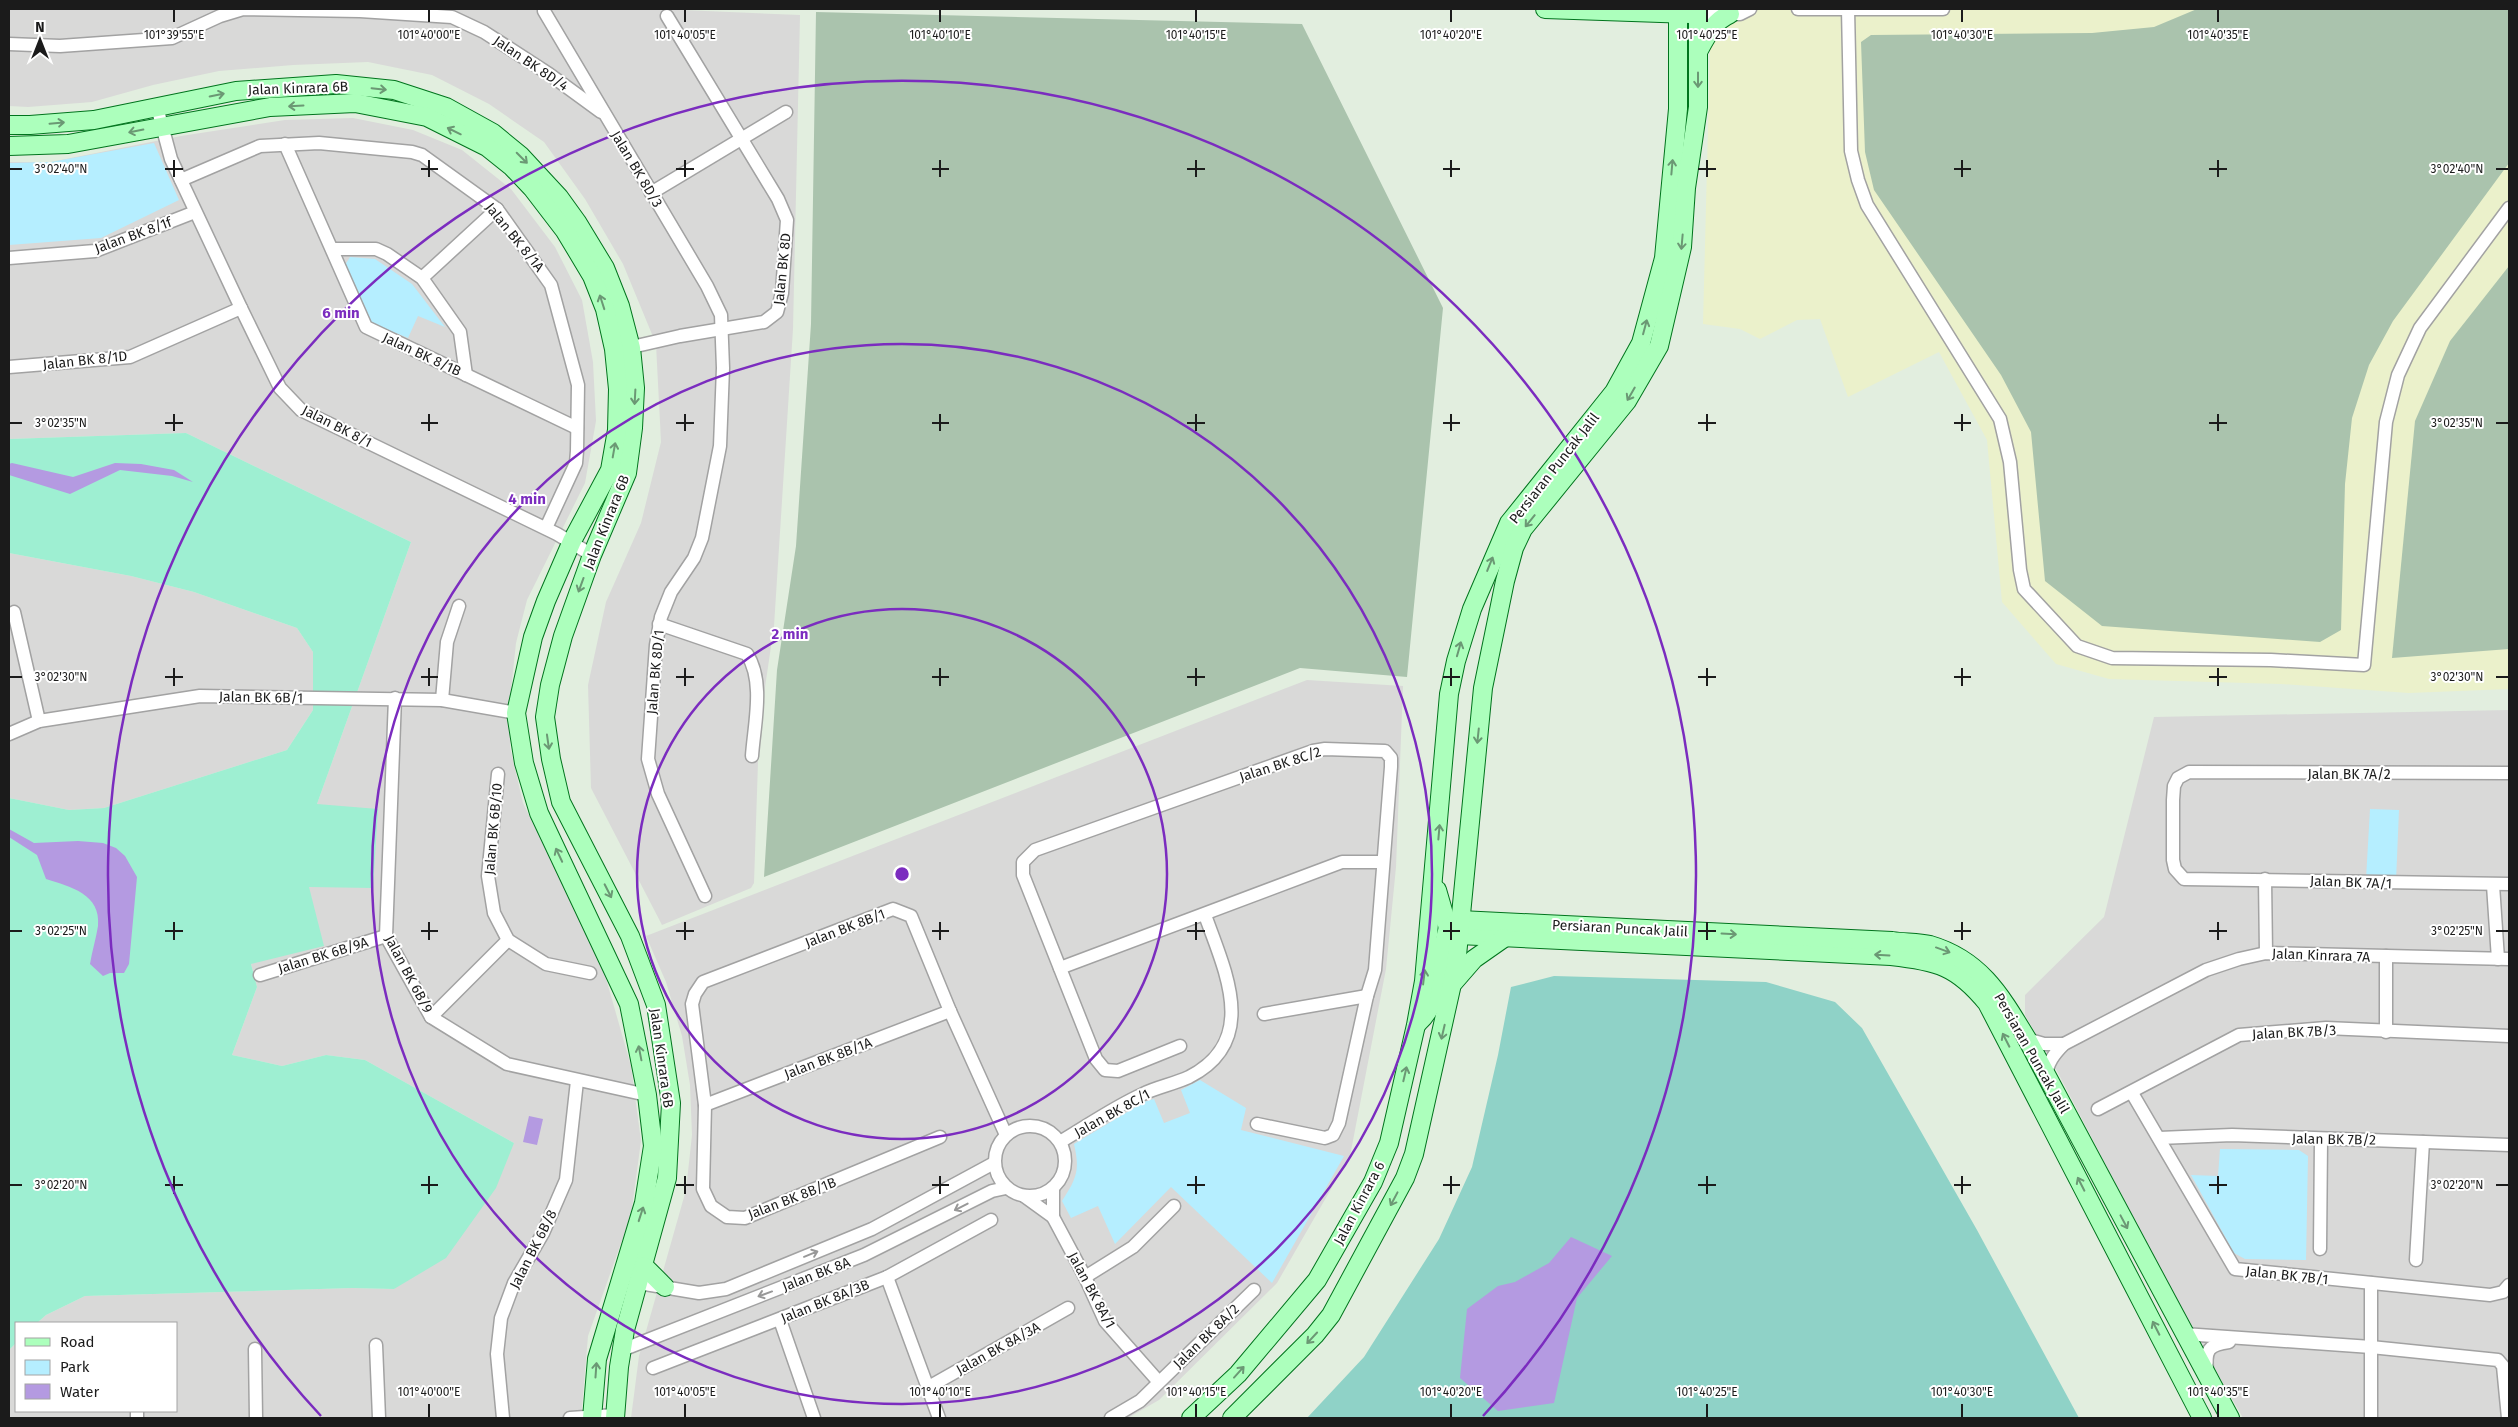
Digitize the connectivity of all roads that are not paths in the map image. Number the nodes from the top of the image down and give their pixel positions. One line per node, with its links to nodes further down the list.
1 (1545, 9): 7 (main road)
2 (1750, 9): 9 (street)
3 (1798, 9): 4 (street)
4 (1848, 9): 5 (street); 23 (street)
5 (1943, 9)
6 (544, 11): 15 (street, Jalan BK 8D/3)
7 (1678, 11): 8 (main road); 51 (main road, Persiaran Puncak Jalil, one-way to 7)
8 (1698, 11): 9 (street); 12 (main road, Persiaran Puncak Jalil)
9 (1730, 14): 12 (main road)
10 (667, 16): 18 (street, Jalan BK 8D)
11 (9, 44): 15 (street, Jalan BK 8D/4)
12 (1698, 52): 55 (main road, Persiaran Puncak Jalil, one-way to 55)
13 (157, 108): 16 (main road, Jalan Kinrara 6B, one-way to 13); 17 (street, Jalan BK 8/1); 31 (main road, Jalan Kinrara 6B, one-way to 31)
14 (786, 112): 18 (street)
15 (605, 115): 22 (street, Jalan BK 8D/3)
16 (9, 125)
17 (162, 126): 20 (main road, Jalan Kinrara 6B, one-way to 20); 21 (street, Jalan BK 8/1); 31 (main road, Jalan Kinrara 6B, one-way to 17)
18 (741, 138): 22 (street); 30 (street, Jalan BK 8D)
19 (286, 144): 21 (street, Jalan BK 8/1A); 24 (street, Jalan BK 8/1A); 26 (street, Jalan BK 8/1B)
20 (9, 146)
21 (181, 180): 25 (street, Jalan BK 8/1)
22 (652, 192): 30 (street, Jalan BK 8D/3)
23 (2509, 208)
24 (497, 209): 28 (street); 34 (street, Jalan BK 8/1A)
25 (195, 212): 27 (street, Jalan BK 8/1f); 29 (street, Jalan BK 8/1)
26 (332, 249): 28 (street); 33 (street, Jalan BK 8/1B)
27 (9, 258)
28 (422, 278): 33 (street)
29 (240, 308): 32 (street, Jalan BK 8/1D); 35 (street, Jalan BK 8/1)
30 (722, 329): 31 (street, Jalan BK 8D); 40 (street, Jalan BK 8D/1)
31 (622, 349): 36 (main road, Jalan Kinrara 6B, one-way to 31); 37 (main road, Jalan Kinrara 6B, one-way to 37)
32 (9, 367)
33 (466, 375): 34 (street, Jalan BK 8/1B)
34 (577, 428): 35 (street, Jalan BK 8/1A)
35 (546, 528): 36 (street, Jalan BK 8/1)
36 (572, 542): 37 (street, Jalan BK 8/1); 43 (main road, Jalan Kinrara 6B)
37 (592, 555): 103 (main road, Jalan Kinrara 6B, one-way to 103)
38 (460, 606): 42 (street)
39 (14, 612): 44 (street)
40 (659, 624): 46 (street); 56 (street, Jalan BK 8D/1)
41 (396, 698): 42 (street, Jalan BK 6B/1); 44 (street, Jalan BK 6B/1); 60 (street, Jalan BK 6B/9)
42 (442, 700): 43 (street, Jalan BK 6B/1)
43 (516, 713): 83 (main road, Jalan Kinrara 6B, one-way to 43)
44 (39, 721): 45 (street, Jalan BK 6B/1)
45 (9, 734)
46 (752, 756)
47 (498, 774): 62 (street, Jalan BK 6B/10)
48 (2509, 774): 52 (street, Jalan BK 7A/2)
49 (1382, 862): 57 (street); 66 (street, Jalan BK 8C/2); 70 (street, Jalan BK 8C/2)
50 (2265, 879): 52 (street, Jalan BK 7A/1); 54 (street, Jalan BK 7A/1); 63 (street)
51 (1434, 880): 59 (main road, Persiaran Puncak Jalil); 74 (main road, Jalan Kinrara 6, one-way to 51)
52 (2194, 880)
53 (2509, 884): 54 (street, Jalan BK 7A/1)
54 (2493, 885): 65 (street)
55 (1462, 895): 58 (main road); 59 (main road, Persiaran Puncak Jalil)
56 (705, 896)
57 (1205, 916): 66 (street); 91 (street, Jalan BK 8C/1)
58 (1488, 922): 59 (main road, Persiaran Puncak Jalil); 77 (main road, Persiaran Puncak Jalil, one-way to 77)
59 (1456, 928): 61 (main road, Persiaran Puncak Jalil); 69 (main road, Jalan Kinrara 6); 74 (main road)
60 (386, 936): 68 (street, Jalan BK 6B/9A); 73 (street, Jalan BK 6B/9)
61 (1504, 938): 69 (main road); 120 (main road, Persiaran Puncak Jalil, one-way to 61)
62 (508, 940): 67 (street, Jalan BK 6B/10); 73 (street)
63 (2266, 953): 64 (street, Jalan Kinrara 7A); 78 (street, Jalan Kinrara 7A)
64 (2386, 956): 65 (street, Jalan Kinrara 7A); 75 (street)
65 (2504, 959)
66 (1060, 968): 79 (street, Jalan BK 8C/2)
67 (590, 973)
68 (260, 975)
69 (1453, 984): 135 (main road, Jalan Kinrara 6, one-way to 135)
70 (1367, 996): 72 (street); 86 (street, Jalan BK 8C/2)
71 (950, 1011): 84 (street, Jalan BK 8B/1A); 84 (street, Jalan BK 8B/1); 87 (street, Jalan BK 8B/1)
72 (1264, 1014)
73 (431, 1017): 81 (street, Jalan BK 6B/9)
74 (1416, 1025): 134 (main road, Jalan Kinrara 6, one-way to 74)
75 (2386, 1032): 76 (street, Jalan BK 7B/3); 82 (street, Jalan BK 7B/3)
76 (2509, 1036)
77 (2027, 1039): 78 (street); 80 (main road, Persiaran Puncak Jalil)
78 (2064, 1044): 80 (street, Jalan Kinrara 7A)
79 (1180, 1046)
80 (2046, 1077): 114 (main road, Persiaran Puncak Jalil, one-way to 114)
81 (577, 1081): 83 (street, Jalan BK 6B/9); 129 (street, Jalan BK 6B/8)
82 (2132, 1093): 85 (street, Jalan BK 7B/3); 89 (street, Jalan BK 7B/1)
83 (648, 1095): 111 (main road, Jalan Kinrara 6B, one-way to 83)
84 (705, 1105): 88 (street, Jalan BK 8B/1B)
85 (2098, 1109)
86 (1257, 1124)
87 (1006, 1135): 91 (street, Jalan BK 8C/1); 94 (street)
88 (940, 1137)
89 (2159, 1138): 90 (street, Jalan BK 7B/2); 107 (street, Jalan BK 7B/1)
90 (2321, 1140): 92 (street, Jalan BK 7B/2); 101 (street)
91 (1060, 1142): 96 (street, Jalan BK 8C/1)
92 (2423, 1142): 93 (street, Jalan BK 7B/2); 102 (street)
93 (2509, 1145)
94 (994, 1163): 95 (street); 109 (street, Jalan BK 8A, one-way to 94)
95 (1006, 1188): 97 (street); 119 (street, Jalan BK 8A, one-way to 119)
96 (1053, 1188): 97 (street); 99 (street, Jalan BK 8A/1)
97 (1024, 1196): 99 (street, Jalan BK 8A/1)
98 (1174, 1206): 105 (street)
99 (1053, 1217): 105 (street, Jalan BK 8A/1)
100 (991, 1220): 104 (street, Jalan BK 8A/3B)
101 (2320, 1248)
102 (2416, 1260)
103 (644, 1266): 106 (main road, Jalan Kinrara 6B); 109 (main road)
104 (887, 1277): 113 (street, Jalan BK 8A/3B); 124 (street)
105 (1085, 1277): 123 (street, Jalan BK 8A/1)
106 (639, 1283): 109 (street, Jalan BK 8A); 111 (main road); 119 (main road, Jalan Kinrara 6B)
107 (2371, 1283): 108 (street, Jalan BK 7B/1); 117 (street)
108 (2509, 1285)
109 (665, 1287)
110 (1254, 1290): 123 (street, Jalan BK 8A/2)
111 (615, 1293): 126 (main road, Jalan Kinrara 6B, one-way to 111)
112 (1068, 1308): 124 (street, Jalan BK 8A/3A)
113 (780, 1320): 121 (street, Jalan BK 8A/3B); 131 (street)
114 (2184, 1334): 115 (street); 120 (main road); 122 (main road, Persiaran Puncak Jalil)
115 (2257, 1340): 117 (street); 122 (street)
116 (376, 1345): 128 (street)
117 (2371, 1347): 138 (street); 139 (street)
118 (256, 1349): 127 (street)
119 (622, 1350): 125 (main road, Jalan Kinrara 6B)
120 (2173, 1362): 136 (main road, Persiaran Puncak Jalil)
121 (653, 1368)
122 (2208, 1378): 137 (main road, Persiaran Puncak Jalil)
123 (1158, 1381): 133 (street, Jalan BK 8A/2)
124 (927, 1388): 132 (street)
125 (615, 1416): 126 (street)
126 (592, 1417): 130 (street)
127 (256, 1418)
128 (379, 1418)
129 (503, 1418)
130 (570, 1418)
131 (814, 1418)
132 (939, 1418)
133 (1110, 1418)
134 (1191, 1418)
135 (1232, 1418)
136 (2202, 1418)
137 (2230, 1418)
138 (2371, 1418)
139 (2508, 1418)

